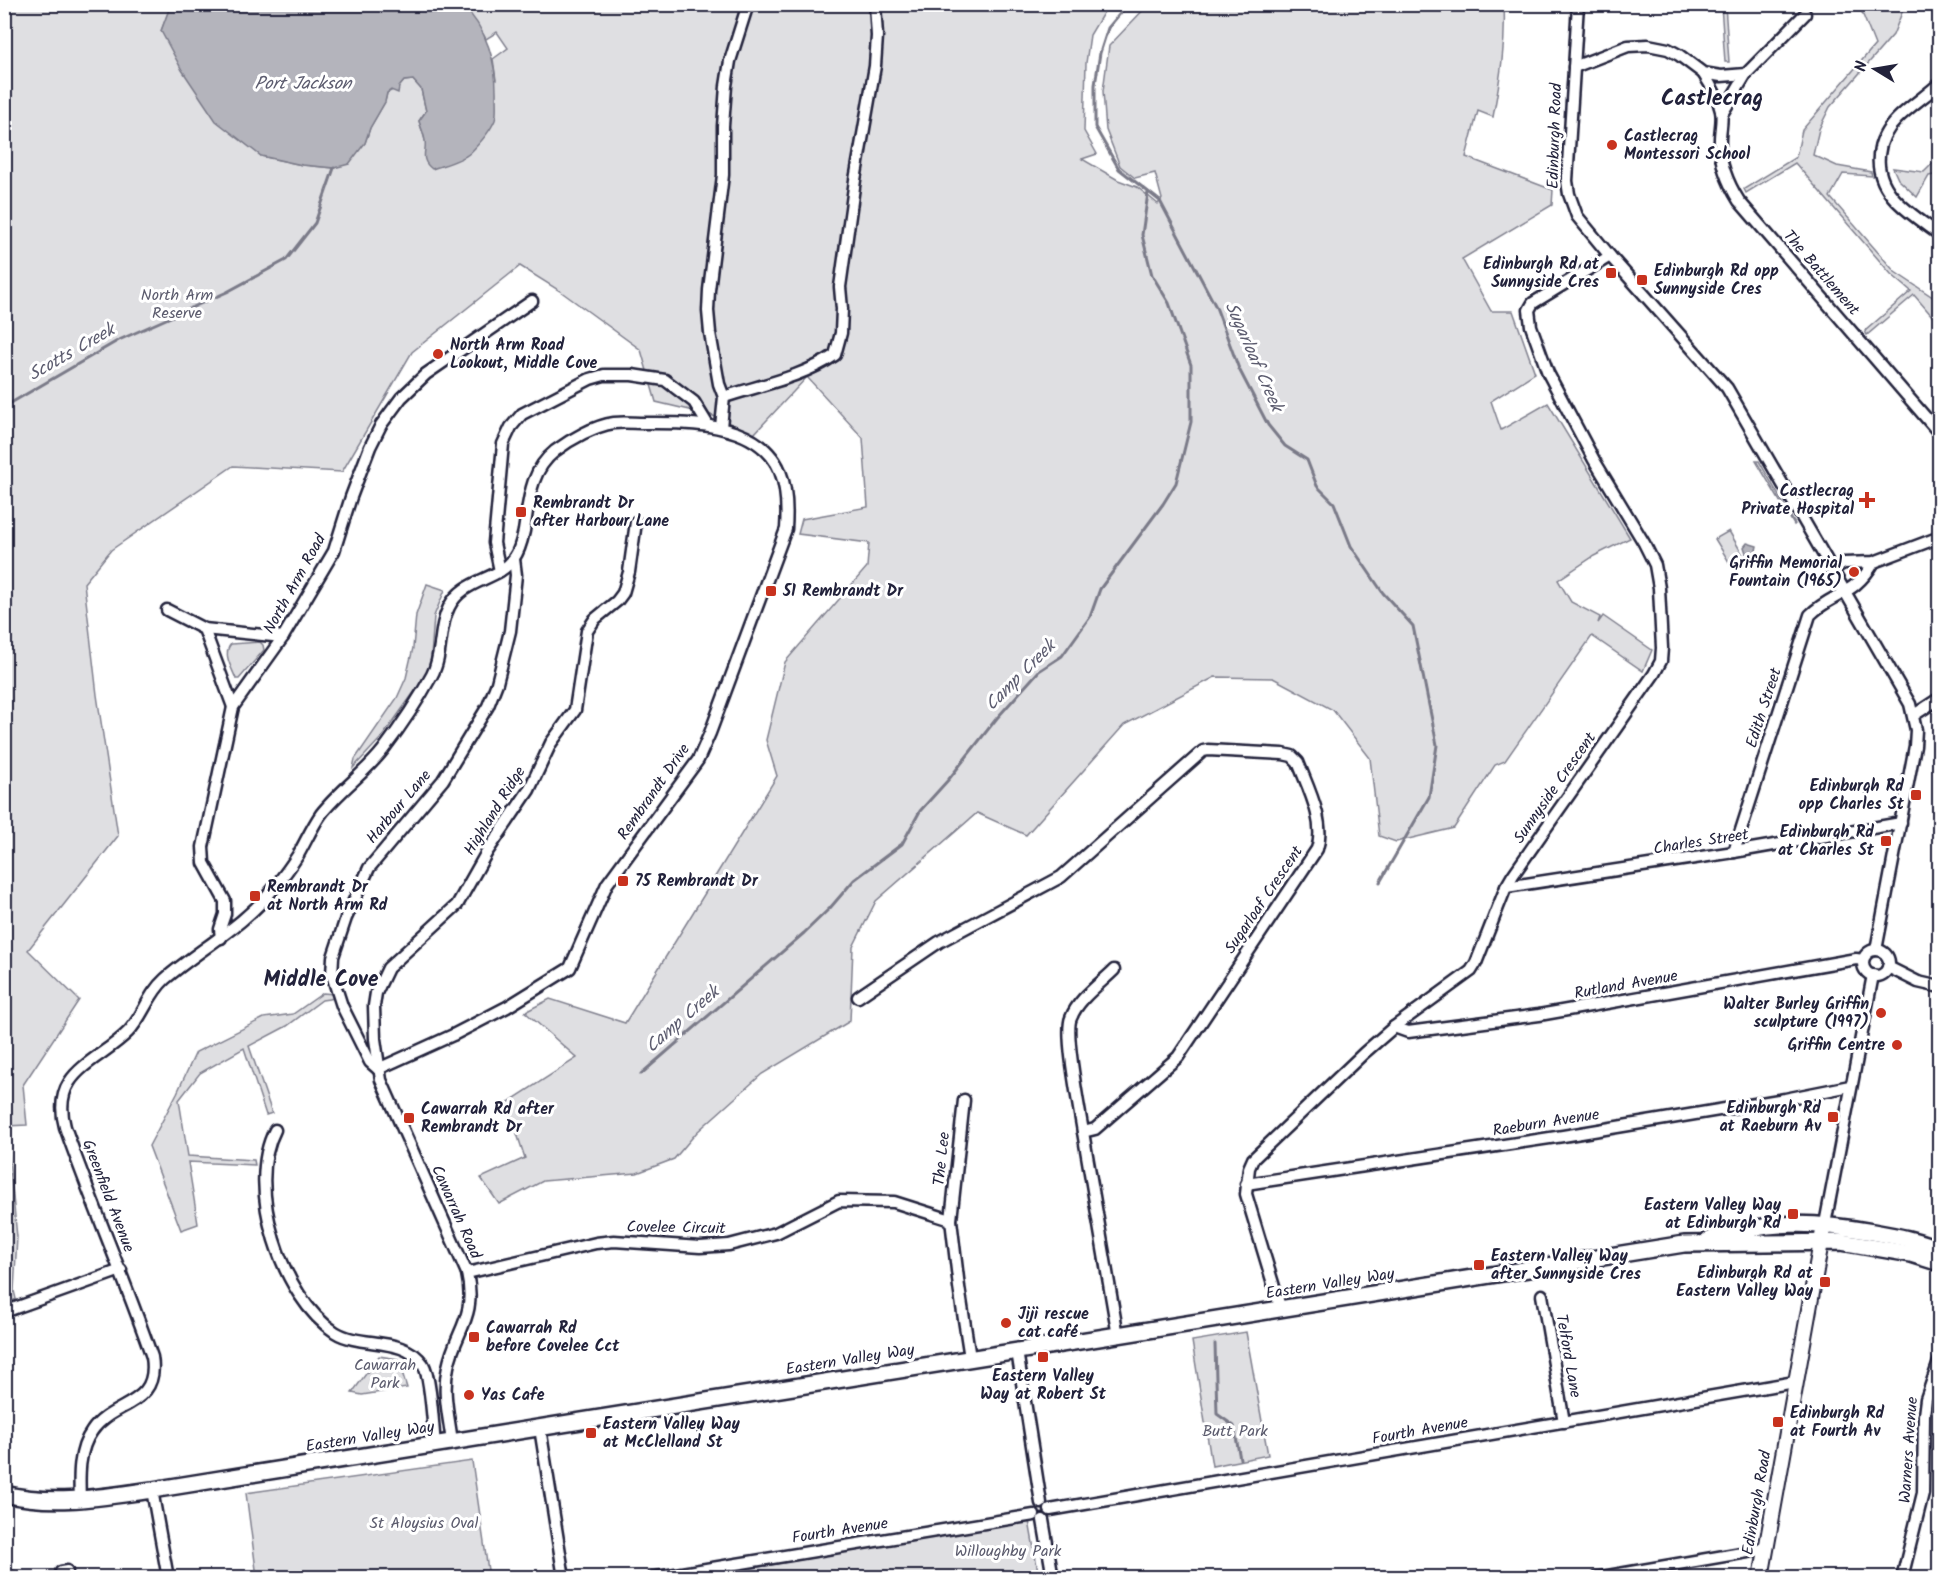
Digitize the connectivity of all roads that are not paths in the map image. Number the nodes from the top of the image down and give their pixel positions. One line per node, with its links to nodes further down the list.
1 (748, 4): 13 (street)
2 (875, 4): 13 (street)
3 (1578, 4): 5 (street, Edinburgh Road)
4 (1805, 14): 7 (street, The Battlement)
5 (1574, 67): 6 (street); 11 (street, Edinburgh Road)
6 (1703, 73): 7 (street); 9 (street, The Battlement)
7 (1743, 79): 9 (street, The Battlement)
8 (1940, 83): 10 (street)
9 (1722, 114): 16 (street, The Battlement)
10 (1940, 235)
11 (1610, 256): 21 (street, Edinburgh Road); 32 (street, Sunnyside Crescent)
12 (532, 301): 26 (street, North Arm Road)
13 (724, 397): 15 (street)
14 (708, 425): 15 (street, Rembrandt Drive); 19 (street, Rembrandt Drive); 22 (street)
15 (721, 427): 42 (street, Rembrandt Drive)
16 (1940, 434)
17 (636, 522): 42 (street, Highland Ridge)
18 (1940, 537): 20 (street)
19 (514, 560): 22 (street); 42 (street, Harbour Lane)
20 (1874, 562): 21 (street); 23 (street, Edith Street)
21 (1833, 569): 23 (street, Edinburgh Road)
22 (501, 571): 33 (street)
23 (1845, 591): 29 (street, Edinburgh Road); 31 (street, Edith Street)
24 (168, 610): 25 (street)
25 (204, 629): 26 (street); 28 (street)
26 (284, 637): 28 (street, North Arm Road)
27 (1940, 698): 29 (street)
28 (232, 707): 33 (street, North Arm Road)
29 (1914, 715): 30 (street, Edinburgh Road)
30 (1901, 823): 31 (street, Charles Street); 34 (street, Edinburgh Road)
31 (1734, 852): 32 (street, Charles Street)
32 (1506, 887): 41 (street, Sunnyside Crescent)
33 (221, 938): 54 (street, Greenfield Avenue)
34 (1876, 950): 35 (street); 36 (street)
35 (1863, 960): 38 (street); 41 (street, Rutland Avenue)
36 (1888, 967): 38 (street); 39 (street)
37 (1114, 970): 46 (street)
38 (1873, 975): 43 (street, Edinburgh Road)
39 (1940, 987)
40 (858, 997): 46 (street, Sugarloaf Crescent)
41 (1394, 1027): 47 (street, Sunnyside Crescent)
42 (378, 1069): 55 (street, Cawarrah Road)
43 (1850, 1086): 47 (street, Raeburn Avenue); 49 (street, Edinburgh Road)
44 (964, 1100): 48 (street, The Lee)
45 (275, 1130): 67 (street)
46 (1083, 1132): 59 (street)
47 (1246, 1184): 57 (street, Sunnyside Crescent)
48 (951, 1220): 55 (street, Covelee Circuit); 61 (street)
49 (1825, 1224): 50 (main road, Edinburgh Road); 51 (main road, Eastern Valley Way); 52 (main road, Eastern Valley Way)
50 (1821, 1242): 51 (main road, Eastern Valley Way); 53 (main road, Eastern Valley Way); 63 (main road, Edinburgh Road)
51 (1700, 1243): 57 (main road, Eastern Valley Way)
52 (1940, 1250)
53 (1940, 1263)
54 (121, 1270): 58 (street); 70 (street, Greenfield Avenue)
55 (468, 1273): 66 (street, Cawarrah Road)
56 (1542, 1295): 64 (street, Telford Lane)
57 (1281, 1310): 59 (main road, Eastern Valley Way)
58 (4, 1312)
59 (1118, 1336): 60 (main road, Eastern Valley Way)
60 (1017, 1351): 61 (main road, Eastern Valley Way); 71 (street)
61 (970, 1358): 65 (main road, Eastern Valley Way)
62 (1940, 1359): 80 (street, Warners Avenue)
63 (1795, 1382): 64 (street, Fourth Avenue); 73 (main road, Edinburgh Road)
64 (1564, 1422): 71 (street, Fourth Avenue)
65 (540, 1428): 66 (main road, Eastern Valley Way); 75 (street)
66 (452, 1442): 67 (main road, Eastern Valley Way)
67 (435, 1445): 68 (main road, Eastern Valley Way)
68 (152, 1490): 70 (main road, Eastern Valley Way); 74 (street)
69 (4, 1494): 70 (main road, Eastern Valley Way)
70 (80, 1499)
71 (1045, 1507): 72 (street)
72 (1038, 1518): 76 (street, Fourth Avenue); 77 (street)
73 (1766, 1549): 78 (street); 79 (main road, Edinburgh Road)
74 (168, 1578)
75 (564, 1578)
76 (651, 1578)
77 (1053, 1578)
78 (1596, 1578)
79 (1761, 1578)
80 (1902, 1578)

